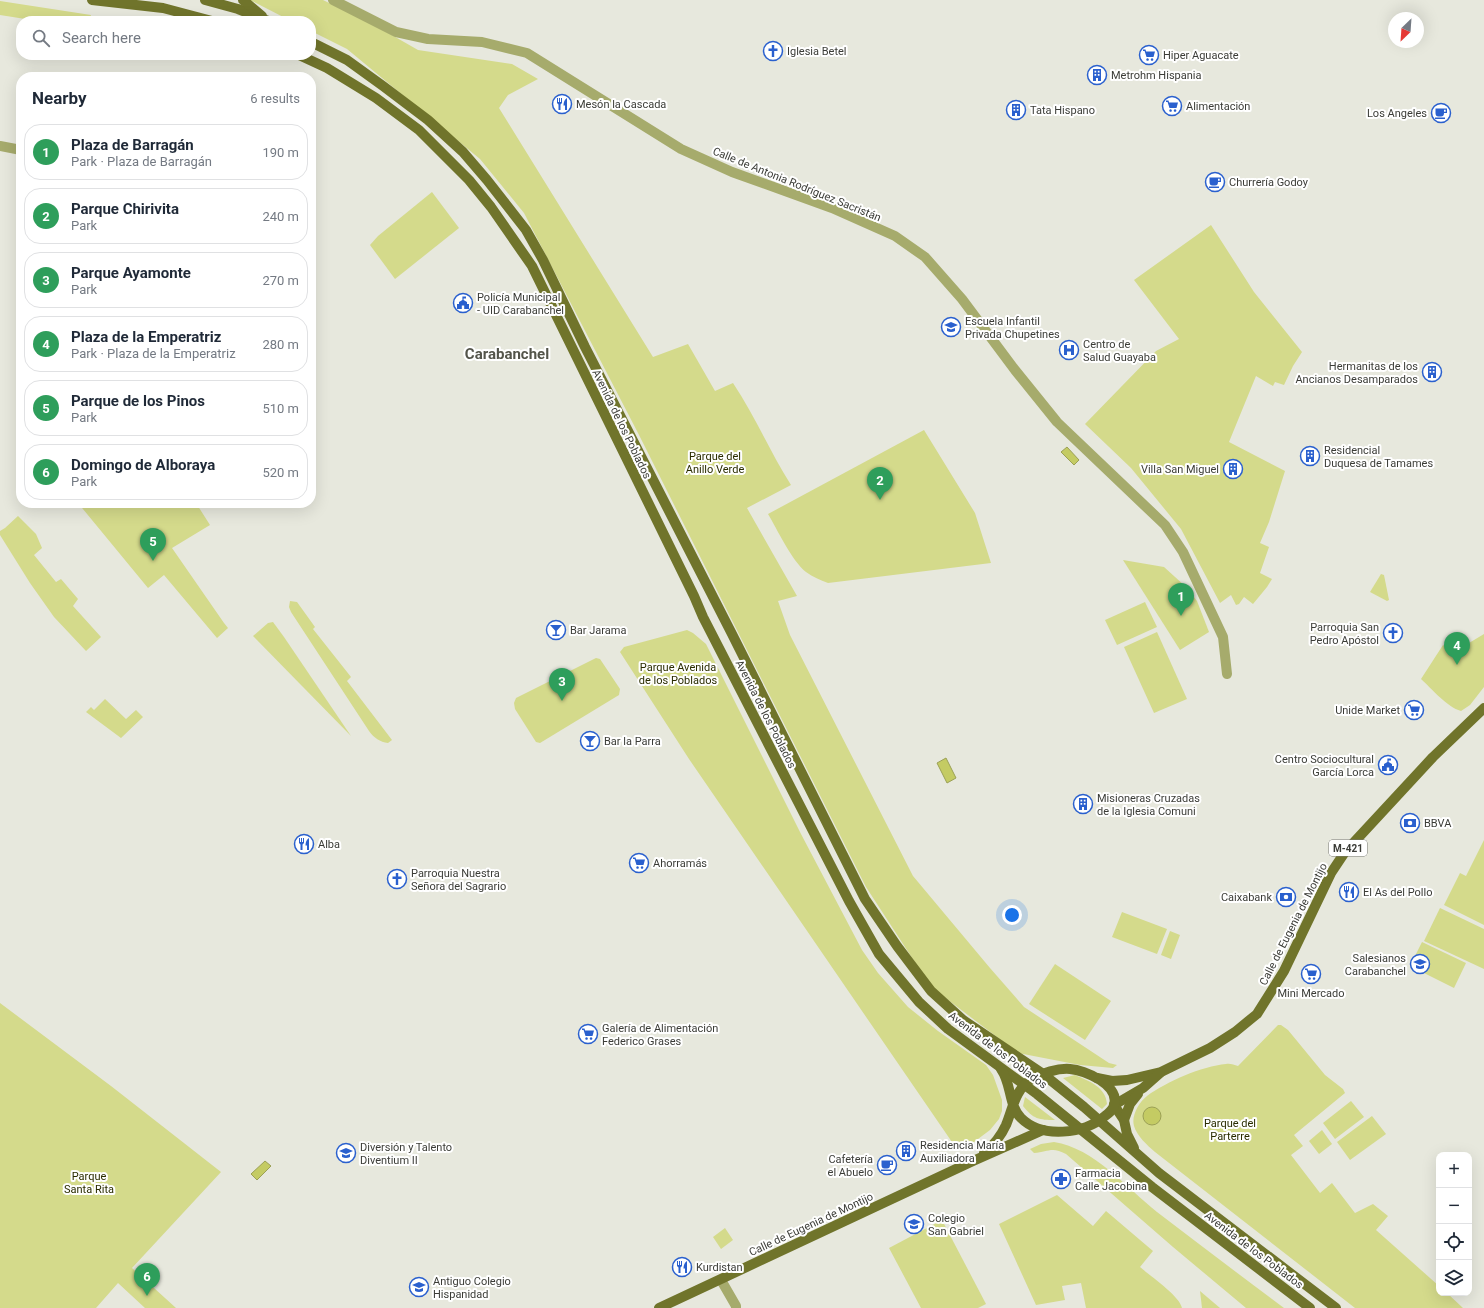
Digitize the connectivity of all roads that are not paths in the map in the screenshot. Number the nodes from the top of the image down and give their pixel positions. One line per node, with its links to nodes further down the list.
1 (92, 0): 5 (main road)
2 (205, 0): 8 (main road)
3 (243, 0): 9 (main road)
4 (333, 0): 14 (street, Calle de Antonia Rodríguez Sacristán)
5 (163, 8): 6 (main road); 7 (main road)
6 (177, 16)
7 (193, 16)
8 (254, 16)
9 (262, 16)
10 (316, 44): 18 (main road, Avenida de los Poblados)
11 (310, 60): 16 (main road, Avenida de los Poblados)
12 (0, 146): 13 (street)
13 (16, 149)
14 (1227, 674)
15 (1482, 708): 17 (main road, Calle de Eugenia de Montijo / M-421)
16 (1000, 1066): 20 (main road, Avenida de los Poblados); 22 (main road)
17 (1161, 1072): 19 (main road, Calle de Eugenia de Montijo); 21 (main road, Calle de Eugenia de Montijo)
18 (1043, 1074): 19 (main road); 20 (main road); 24 (main road, Avenida de los Poblados)
19 (1098, 1078): 23 (main road, Avenida de los Poblados)
20 (1025, 1084): 22 (main road); 26 (main road, Avenida de los Poblados)
21 (1143, 1088): 23 (main road, Calle de Eugenia de Montijo); 25 (main road)
22 (1012, 1105): 27 (main road); 29 (main road, Calle de Eugenia de Montijo)
23 (1114, 1105): 24 (main road, Calle de Eugenia de Montijo); 25 (main road, Avenida de los Poblados)
24 (1100, 1120): 26 (main road); 28 (main road, Avenida de los Poblados)
25 (1124, 1120): 28 (main road, Avenida de los Poblados)
26 (1081, 1129): 27 (main road); 33 (main road, Avenida de los Poblados)
27 (1043, 1130): 29 (main road, Calle de Eugenia de Montijo)
28 (1137, 1153): 34 (main road, Avenida de los Poblados)
29 (973, 1161): 30 (main road, Calle de Eugenia de Montijo)
30 (721, 1280): 31 (main road, Calle de Eugenia de Montijo); 32 (street)
31 (659, 1308)
32 (736, 1308)
33 (1310, 1308)
34 (1336, 1308)

